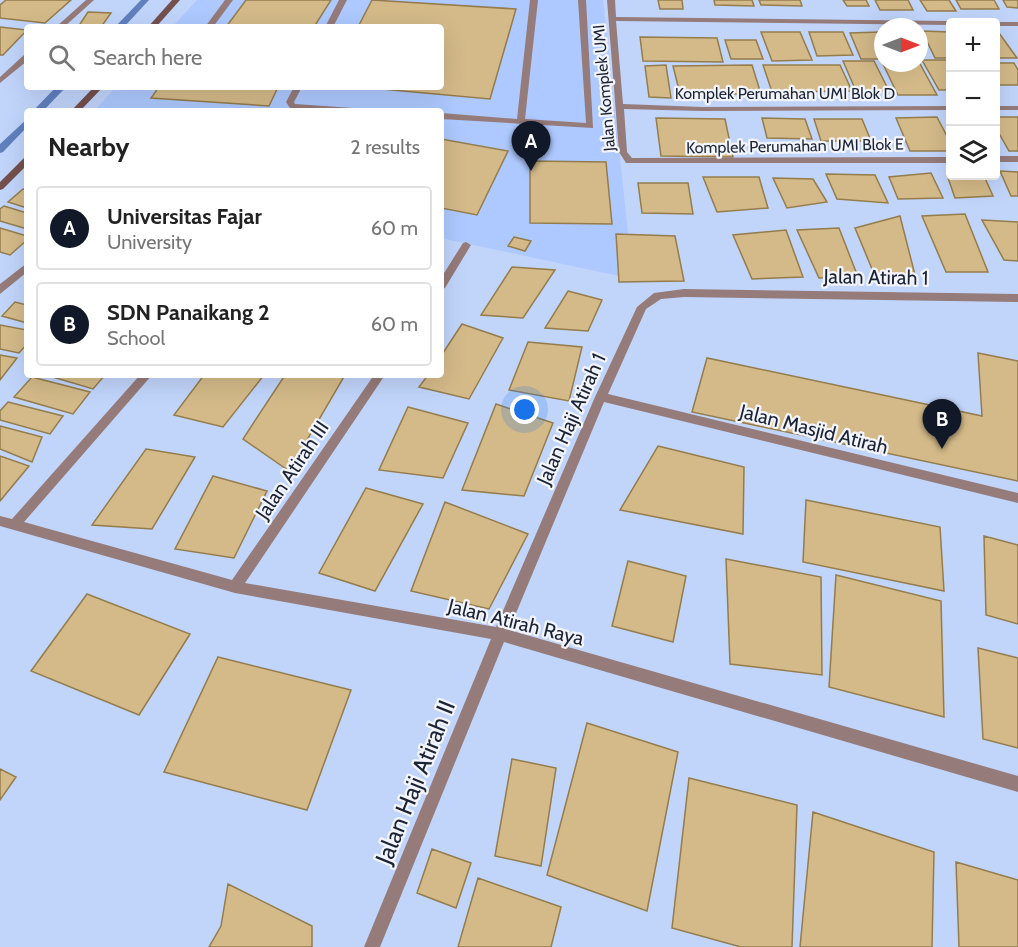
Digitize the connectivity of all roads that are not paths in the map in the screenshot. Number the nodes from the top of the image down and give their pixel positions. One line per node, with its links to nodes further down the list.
1 (90, 0): 10 (street)
2 (176, 0): 11 (main road)
3 (229, 0): 12 (street)
4 (344, 0): 13 (street)
5 (534, 0): 27 (street)
6 (582, 0): 27 (street)
7 (611, 0): 8 (street, Jalan Komplek UMI)
8 (613, 19): 9 (street); 20 (street, Jalan Komplek UMI)
9 (946, 23)
10 (63, 24)
11 (155, 24)
12 (211, 24)
13 (331, 24)
14 (1000, 24): 15 (street)
15 (1018, 24)
16 (24, 60): 17 (street)
17 (0, 81)
18 (96, 90): 21 (main road)
19 (296, 90): 22 (street)
20 (619, 106): 23 (street, Komplek Perumahan UMI Blok D); 32 (street, Jalan Komplek UMI)
21 (78, 108)
22 (323, 108)
23 (946, 108)
24 (1000, 108): 25 (street)
25 (1018, 108)
26 (444, 116): 27 (street)
27 (521, 122)
28 (1000, 159): 29 (street)
29 (1018, 159)
30 (946, 160): 32 (street, Komplek Perumahan UMI Blok E)
31 (24, 163): 33 (main road)
32 (640, 163)
33 (0, 187)
34 (465, 245): 36 (street)
35 (24, 269): 37 (street)
36 (444, 281)
37 (0, 290)
38 (733, 292): 39 (street, Jalan Atirah 1); 42 (street, Jalan Haji Atirah 1)
39 (1018, 298)
40 (144, 378): 45 (street)
41 (378, 378): 46 (street, Jalan Atirah III)
42 (601, 397): 43 (street, Jalan Masjid Atirah); 47 (street, Jalan Haji Atirah 1)
43 (1018, 498)
44 (0, 521): 45 (street, Jalan Atirah Raya)
45 (14, 525): 46 (street, Jalan Atirah Raya)
46 (235, 587): 47 (street, Jalan Atirah Raya)
47 (500, 634): 48 (street, Jalan Atirah Raya); 49 (street, Jalan Haji Atirah II)
48 (1018, 784)
49 (372, 947)

